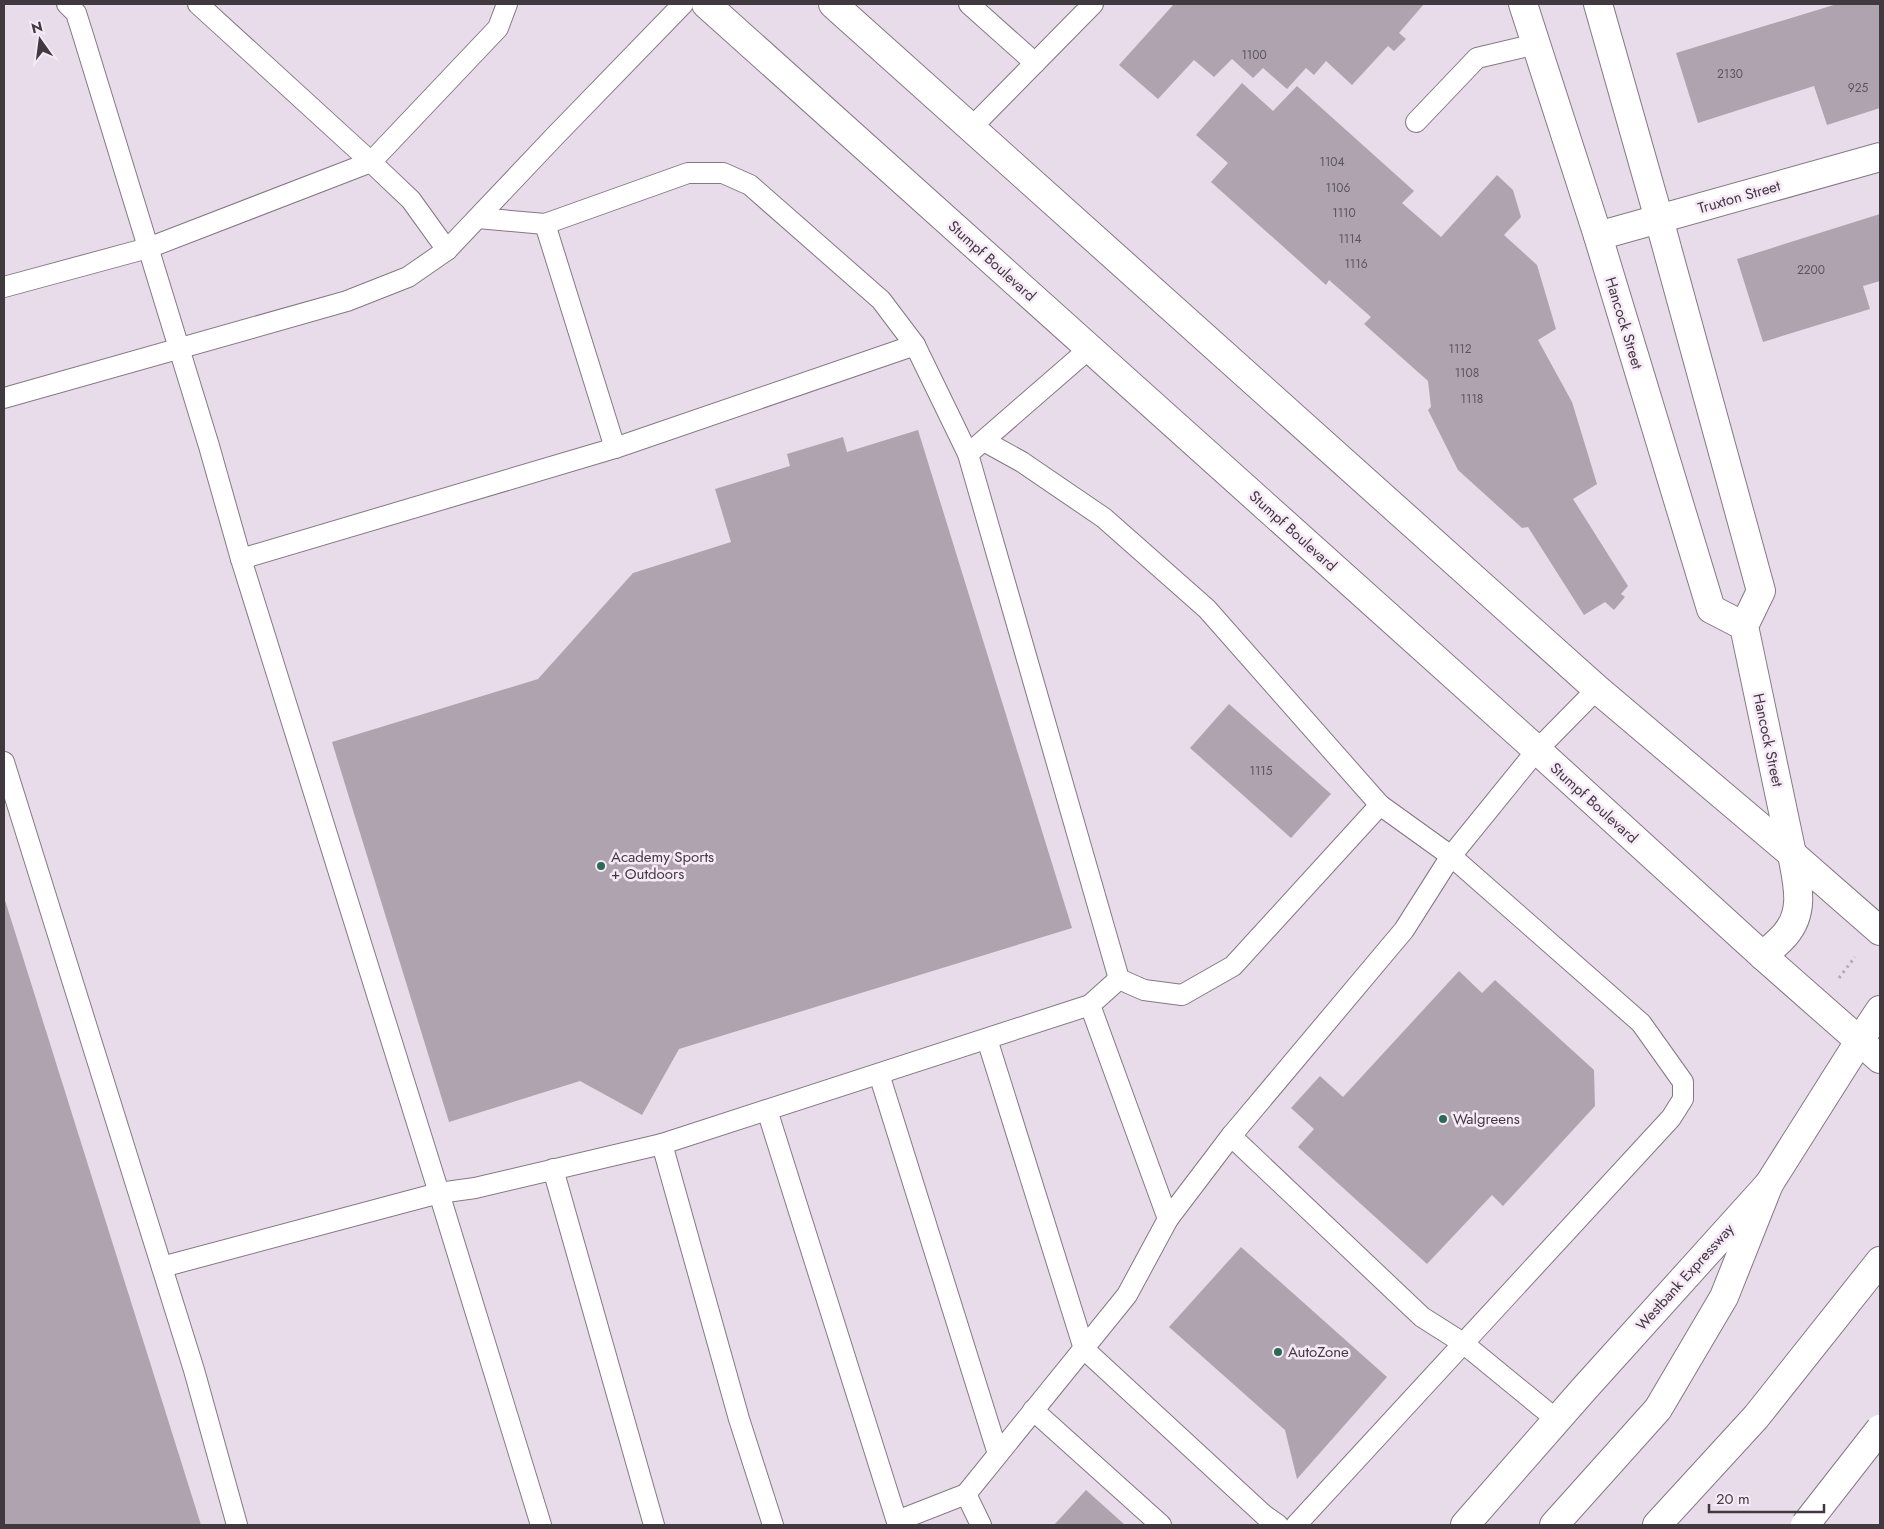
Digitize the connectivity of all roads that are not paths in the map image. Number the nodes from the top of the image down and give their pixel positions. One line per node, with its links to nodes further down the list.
1 (67, 4): 21 (lane)
2 (198, 4): 16 (lane)
3 (507, 4): 16 (lane)
4 (683, 4): 17 (lane)
5 (706, 4): 26 (main road, Stumpf Boulevard)
6 (833, 4): 14 (main road)
7 (969, 4): 12 (lane)
8 (1093, 4): 12 (lane)
9 (1523, 4): 11 (main road, Hancock Street)
10 (1598, 4): 18 (main road)
11 (1536, 44): 13 (lane); 20 (main road, Hancock Street)
12 (1035, 63): 14 (lane)
13 (1416, 122)
14 (972, 127): 33 (main road)
15 (1880, 157): 18 (main road, Truxton Street)
16 (371, 162): 21 (lane); 22 (lane)
17 (478, 218): 19 (lane); 22 (lane)
18 (1659, 219): 20 (main road, Truxton Street); 32 (main road)
19 (546, 224): 24 (lane); 29 (lane)
20 (1598, 236): 32 (main road, Hancock Street)
21 (148, 248): 23 (lane); 25 (lane)
22 (447, 250): 25 (lane)
23 (4, 287)
24 (915, 345): 29 (lane); 30 (lane)
25 (179, 347): 27 (lane); 31 (lane)
26 (1090, 348): 28 (lane); 34 (main road, Stumpf Boulevard)
27 (4, 398)
28 (984, 440): 30 (lane); 36 (lane)
29 (615, 448): 31 (lane)
30 (968, 454): 41 (lane)
31 (241, 559): 53 (lane)
32 (1744, 626): 37 (main road, Hancock Street)
33 (1597, 689): 34 (lane); 37 (main road)
34 (1537, 750): 38 (lane); 40 (main road, Stumpf Boulevard)
35 (4, 762): 56 (lane)
36 (1380, 805): 38 (lane); 41 (lane)
37 (1792, 854): 39 (main road); 40 (main road, Hancock Street)
38 (1450, 856): 49 (lane); 57 (lane)
39 (1880, 931)
40 (1762, 956): 45 (main road, Stumpf Boulevard)
41 (1119, 979): 42 (lane)
42 (1090, 1005): 44 (lane); 54 (lane)
43 (1880, 1010): 45 (main road, Westbank Expressway)
44 (988, 1038): 47 (lane); 58 (lane)
45 (1860, 1040): 46 (main road, Stumpf Boulevard); 52 (main road, Westbank Expressway)
46 (1880, 1060)
47 (879, 1074): 48 (lane); 62 (lane)
48 (767, 1110): 50 (lane); 64 (lane)
49 (1231, 1136): 54 (lane); 57 (lane)
50 (662, 1144): 51 (lane); 68 (lane)
51 (553, 1169): 53 (lane); 67 (lane)
52 (1770, 1184): 60 (main road, Westbank Expressway); 74 (main road)
53 (440, 1193): 56 (lane); 66 (lane)
54 (1168, 1219): 58 (lane)
55 (1880, 1261): 75 (main road)
56 (162, 1267): 65 (lane)
57 (1463, 1344): 60 (lane); 72 (lane)
58 (1084, 1348): 59 (lane); 71 (lane)
59 (1033, 1410): 62 (lane); 70 (lane)
60 (1557, 1420): 73 (main road, Westbank Expressway)
61 (1880, 1429): 76 (main road, bridge)
62 (998, 1454): 63 (lane)
63 (966, 1494): 64 (lane); 69 (lane)
64 (898, 1523)
65 (237, 1525)
66 (541, 1525)
67 (654, 1525)
68 (773, 1525)
69 (981, 1525)
70 (1161, 1525)
71 (1278, 1525)
72 (1296, 1525)
73 (1465, 1525)
74 (1554, 1525)
75 (1657, 1525)
76 (1805, 1525)

